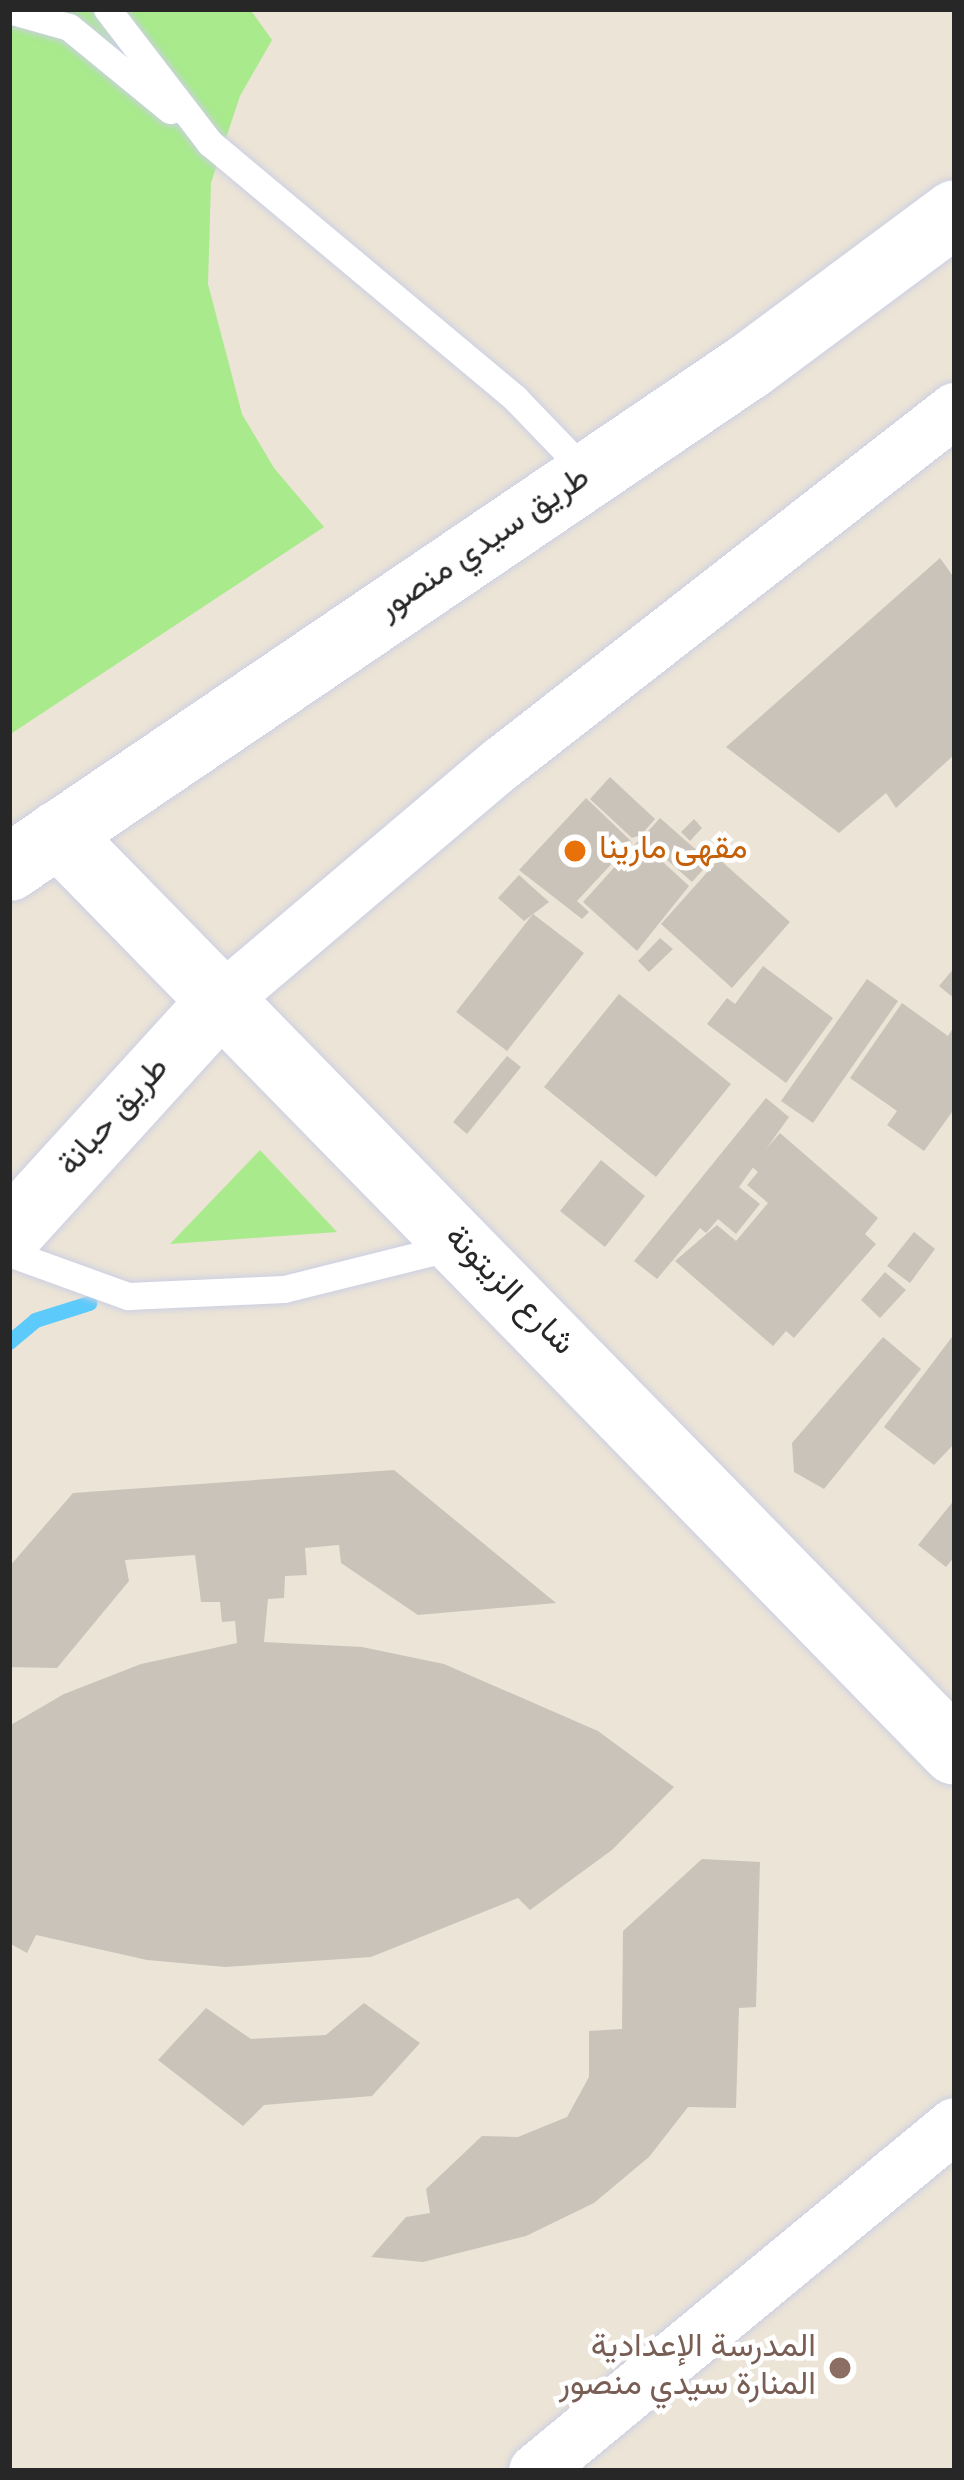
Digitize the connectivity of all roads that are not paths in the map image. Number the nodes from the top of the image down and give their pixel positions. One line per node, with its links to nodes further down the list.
1 (107, 9): 3 (lane)
2 (9, 10): 3 (lane)
3 (210, 143): 6 (lane)
4 (955, 213): 6 (street, طريق سيدي منصور)
5 (955, 410): 8 (street)
6 (589, 475): 7 (street, طريق سيدي منصور)
7 (33, 851): 8 (street, شارع الزيتونة)
8 (220, 1002): 9 (street, طريق حبانة); 10 (street, شارع الزيتونة)
9 (9, 1234)
10 (461, 1245): 11 (lane); 12 (street, شارع الزيتونة)
11 (9, 1253)
12 (955, 1752)
13 (955, 2125): 14 (street)
14 (536, 2471)

